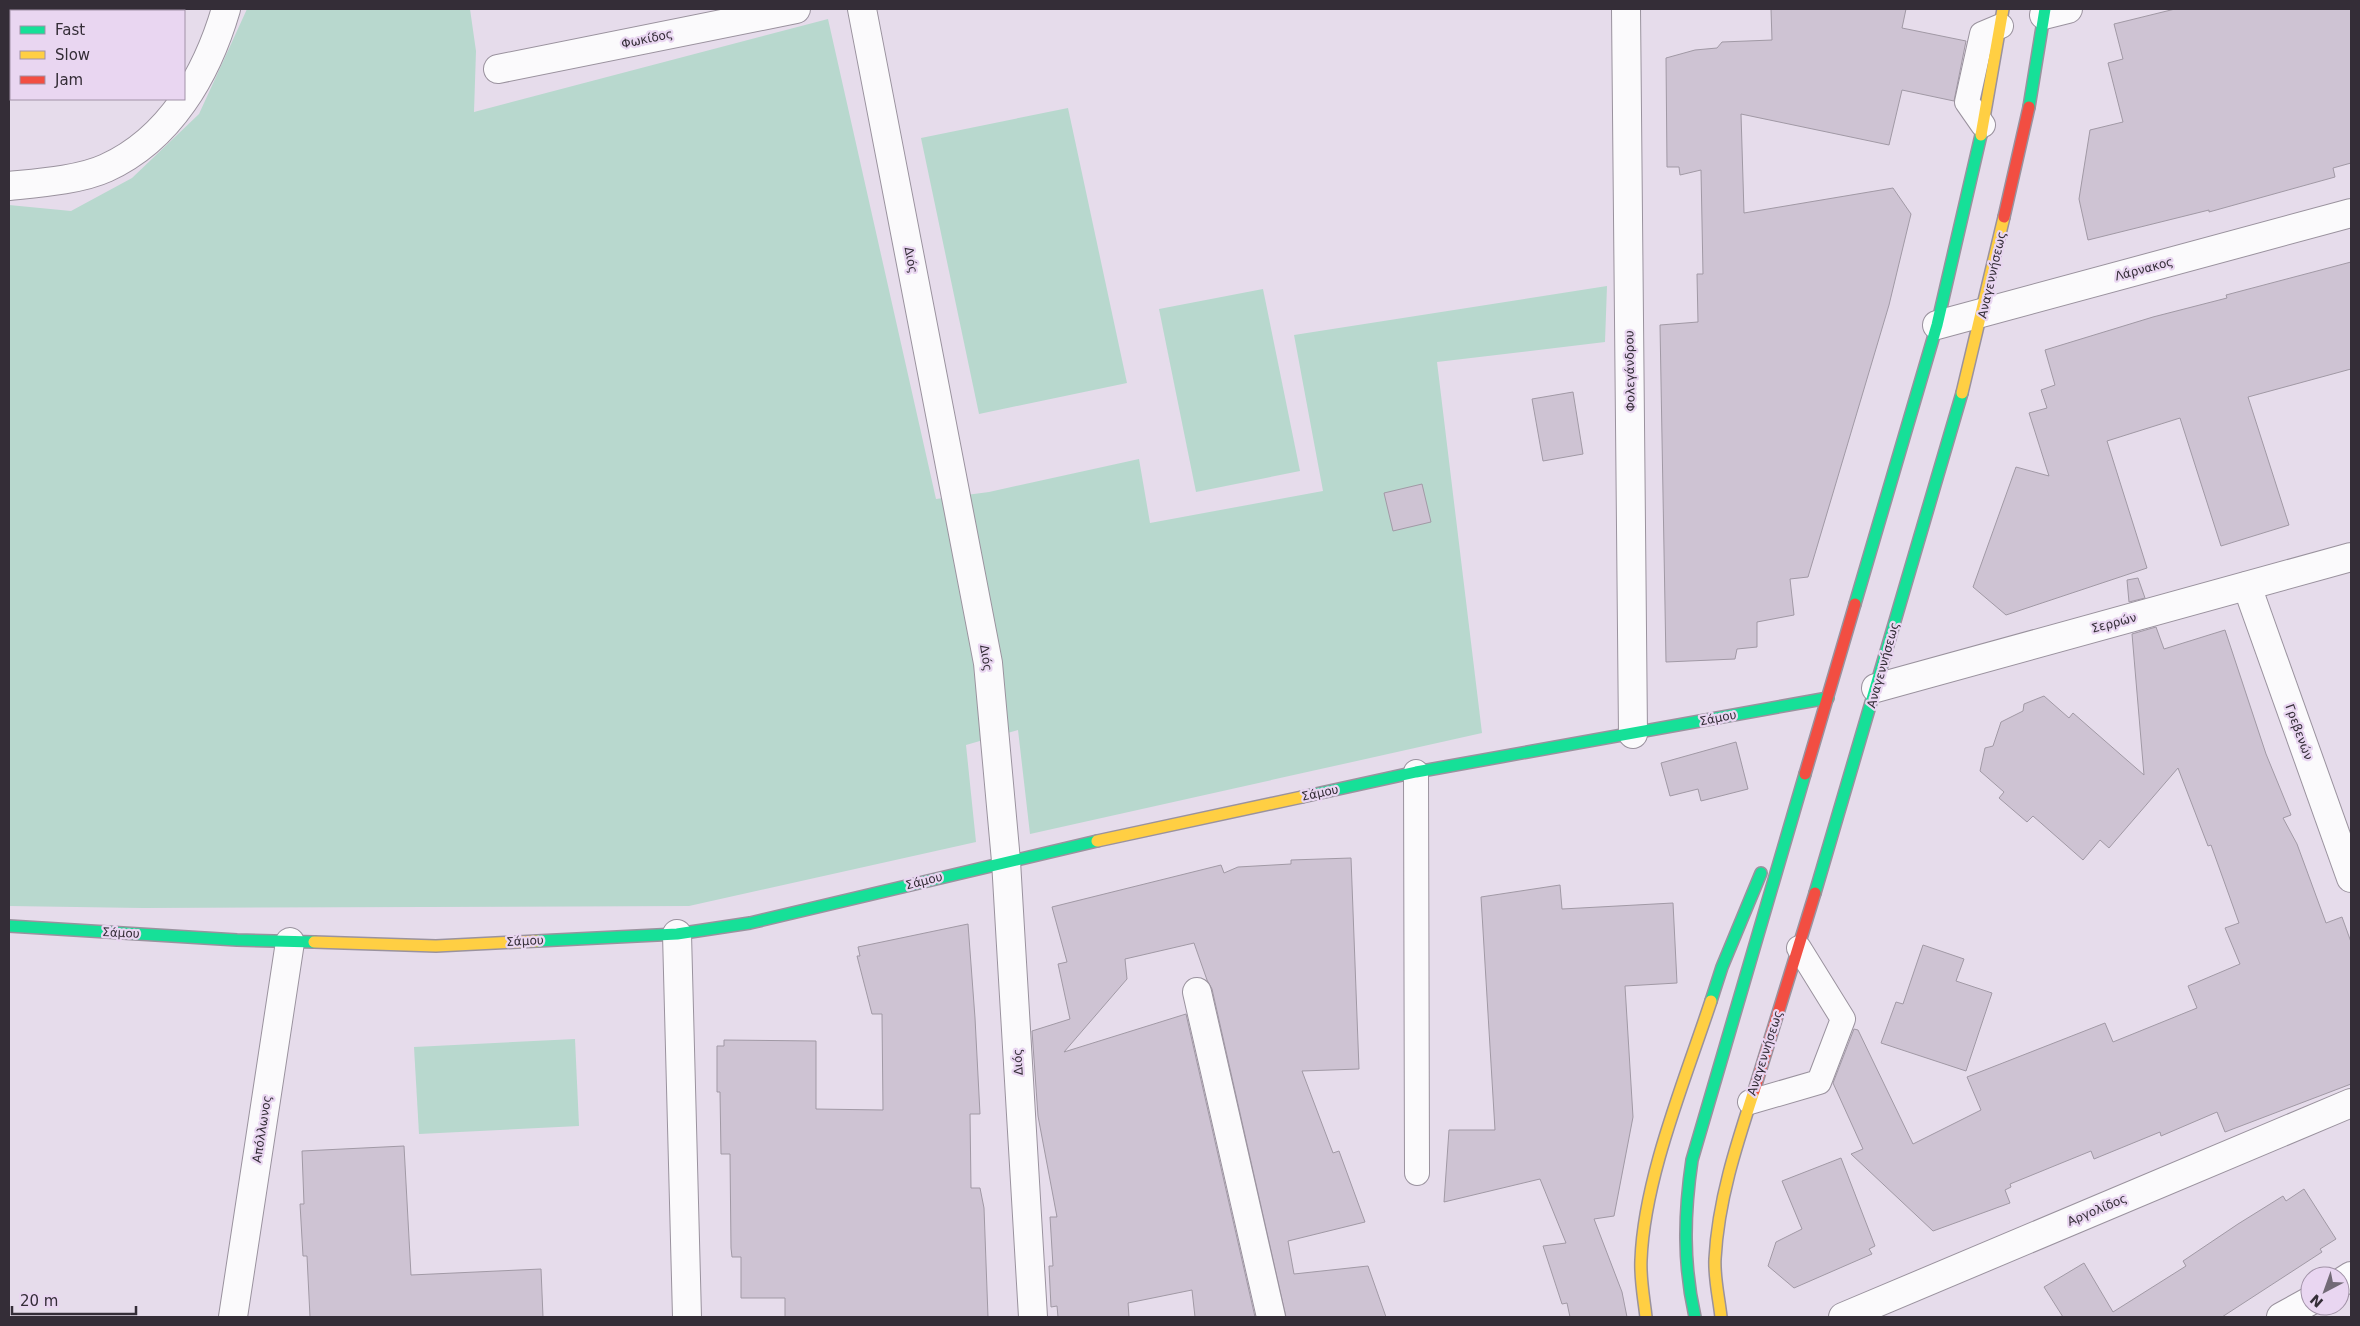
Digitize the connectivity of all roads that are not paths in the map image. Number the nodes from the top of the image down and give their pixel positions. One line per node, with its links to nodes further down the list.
1 (226, 9): 8 (street)
2 (796, 9): 7 (street, Φωκίδος)
3 (862, 9): 22 (street, Διός)
4 (1626, 9): 19 (street, Φολεγάνδρου)
5 (2053, 11): 13 (main road, Αναγεννήσεως)
6 (2002, 17): 10 (lane)
7 (498, 70)
8 (185, 99)
9 (184, 100): 11 (street)
10 (1983, 125): 14 (main road)
11 (9, 186)
12 (2351, 213): 13 (street, Λάρνακος)
13 (1984, 312): 14 (street, Λάρνακος); 17 (main road, Αναγεννήσεως)
14 (1937, 324): 18 (main road)
15 (2351, 557): 16 (street, Σερρών)
16 (2247, 586): 17 (street, Σερρών); 23 (street, Γρεβενών)
17 (1876, 688): 27 (main road, Αναγεννήσεως)
18 (1828, 698): 19 (main road, Σάμου); 20 (main road)
19 (1633, 734): 21 (main road, Σάμου)
20 (1813, 749): 37 (main road); 38 (main road)
21 (1416, 772): 22 (main road, Σάμου); 31 (lane)
22 (1006, 861): 25 (main road, Σάμου); 35 (street, Διός)
23 (2351, 878)
24 (9, 926): 26 (main road, Σάμου)
25 (677, 934): 26 (main road, Σάμου); 34 (street)
26 (290, 942): 33 (street, Απόλλωνος)
27 (1799, 948): 29 (main road, Αναγεννήσεως); 29 (lane)
28 (1197, 992): 36 (street)
29 (1750, 1102): 39 (main road, Αναγεννήσεως)
30 (2351, 1103): 40 (street, Αργολίδος)
31 (1416, 1173)
32 (2300, 1307): 41 (street)
33 (233, 1317)
34 (687, 1317)
35 (1033, 1317)
36 (1271, 1317)
37 (1646, 1317)
38 (1695, 1317)
39 (1721, 1317)
40 (1844, 1317)
41 (2282, 1317)

